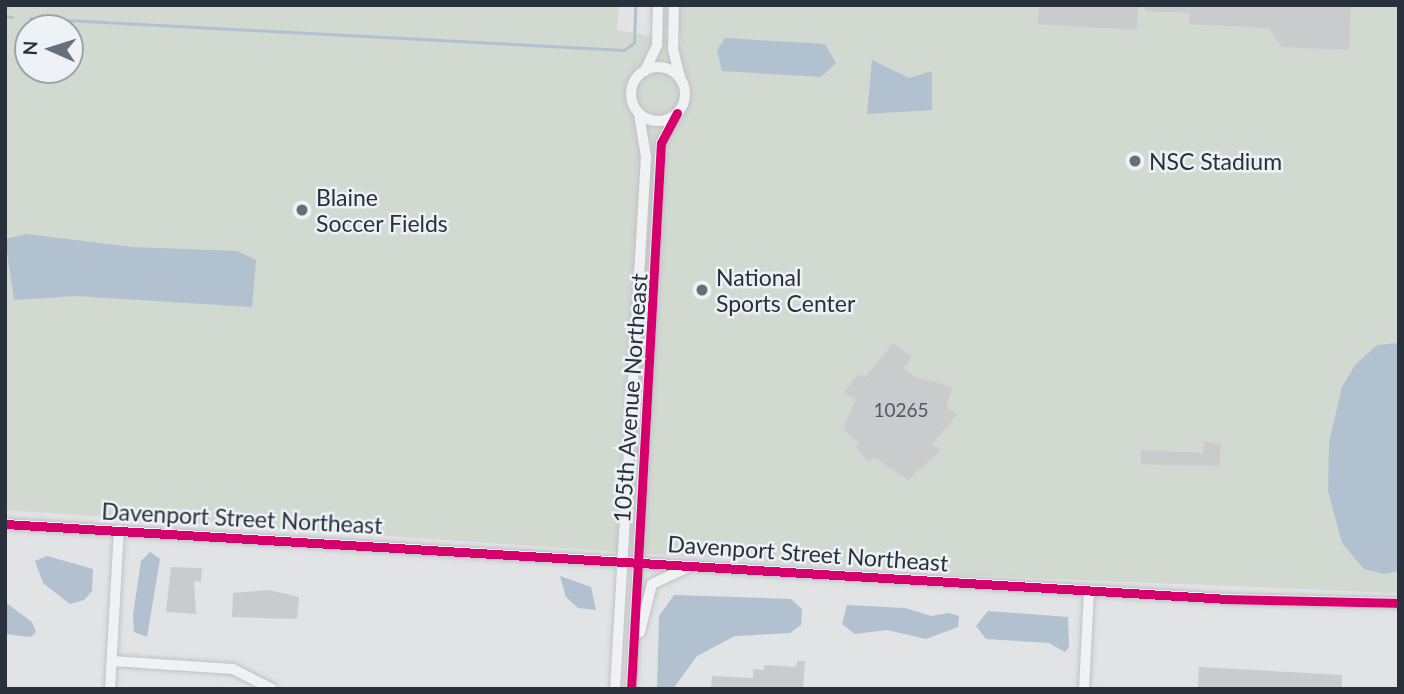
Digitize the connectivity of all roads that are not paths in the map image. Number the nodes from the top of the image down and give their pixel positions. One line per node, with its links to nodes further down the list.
1 (658, 5): 3 (street, 105th Avenue Northeast)
2 (674, 5): 4 (street, 105th Avenue Northeast)
3 (645, 71): 4 (street); 6 (street, 105th Avenue Northeast)
4 (681, 81): 5 (street, 105th Avenue Northeast)
5 (677, 113): 6 (street); 10 (street, 105th Avenue Northeast)
6 (639, 114): 9 (street, 105th Avenue Northeast)
7 (5, 524): 8 (street, Davenport Street Northeast)
8 (119, 530): 9 (street, Davenport Street Northeast); 14 (street)
9 (621, 561): 10 (street, Davenport Street Northeast); 18 (street, 105th Avenue Northeast)
10 (639, 561): 11 (street, Davenport Street Northeast); 15 (street, 105th Avenue Northeast)
11 (703, 565): 12 (street, Davenport Street Northeast); 15 (street)
12 (1089, 591): 13 (street, Davenport Street Northeast); 19 (street)
13 (1399, 603)
14 (112, 661): 16 (street); 17 (street)
15 (631, 688)
16 (110, 689)
17 (272, 689)
18 (615, 689)
19 (1084, 689)

